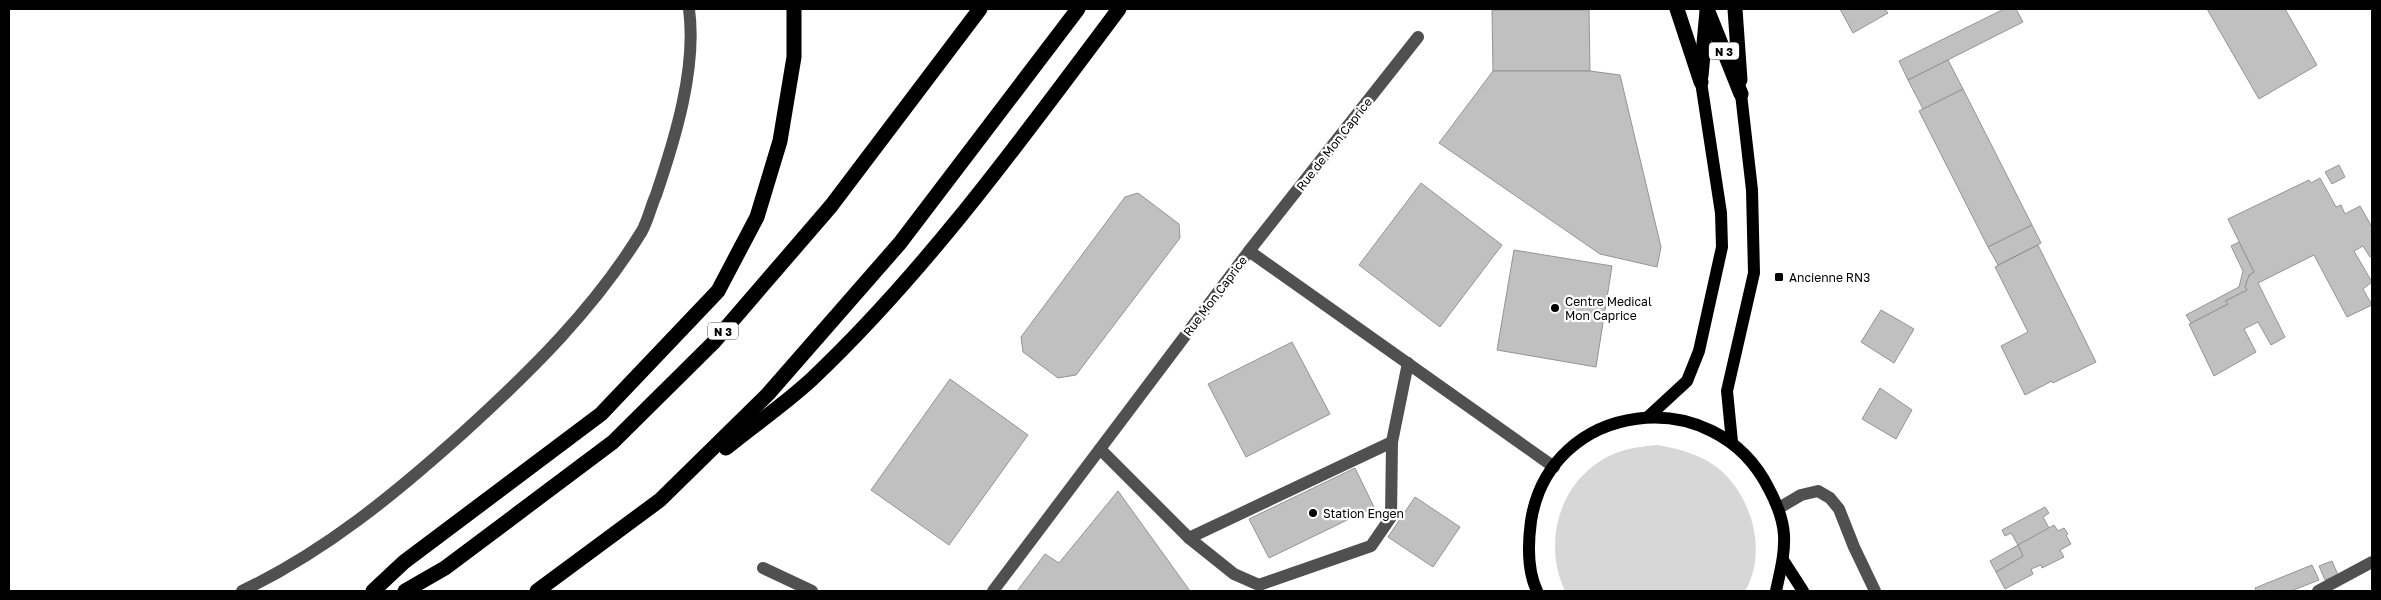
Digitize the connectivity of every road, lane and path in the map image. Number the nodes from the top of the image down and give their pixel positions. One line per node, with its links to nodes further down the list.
1 (689, 9): 25 (street)
2 (794, 9): 26 (highway, N 3)
3 (980, 9): 27 (highway, N 3)
4 (1078, 9): 18 (highway)
5 (1119, 9): 18 (highway)
6 (1677, 9): 9 (highway, N 3)
7 (1735, 9): 10 (highway, N 3)
8 (1418, 37): 11 (street, Rue de Mon Caprice)
9 (1701, 82): 10 (highway, N 3); 13 (main road, N 3)
10 (1741, 94): 15 (main road, N 3)
11 (1250, 251): 12 (street, Rue Mon Caprice); 16 (street, Rue Mon Caprice)
12 (1408, 363): 14 (street); 17 (street, Rue Mon Caprice)
13 (1648, 417): 15 (main road); 17 (main road)
14 (1392, 442): 20 (street); 20 (street)
15 (1732, 442): 19 (main road)
16 (1100, 449): 20 (street); 30 (street, Rue Mon Caprice)
17 (1554, 467): 24 (main road)
18 (660, 500): 28 (highway)
19 (1779, 508): 21 (main road); 33 (street)
20 (1189, 538)
21 (1783, 560): 31 (main road); 32 (main road)
22 (2372, 562): 34 (street)
23 (762, 568): 29 (street)
24 (1532, 589)
25 (242, 591)
26 (373, 591)
27 (405, 591)
28 (537, 591)
29 (812, 591)
30 (993, 591)
31 (1776, 591)
32 (1803, 591)
33 (1875, 591)
34 (2318, 591)

